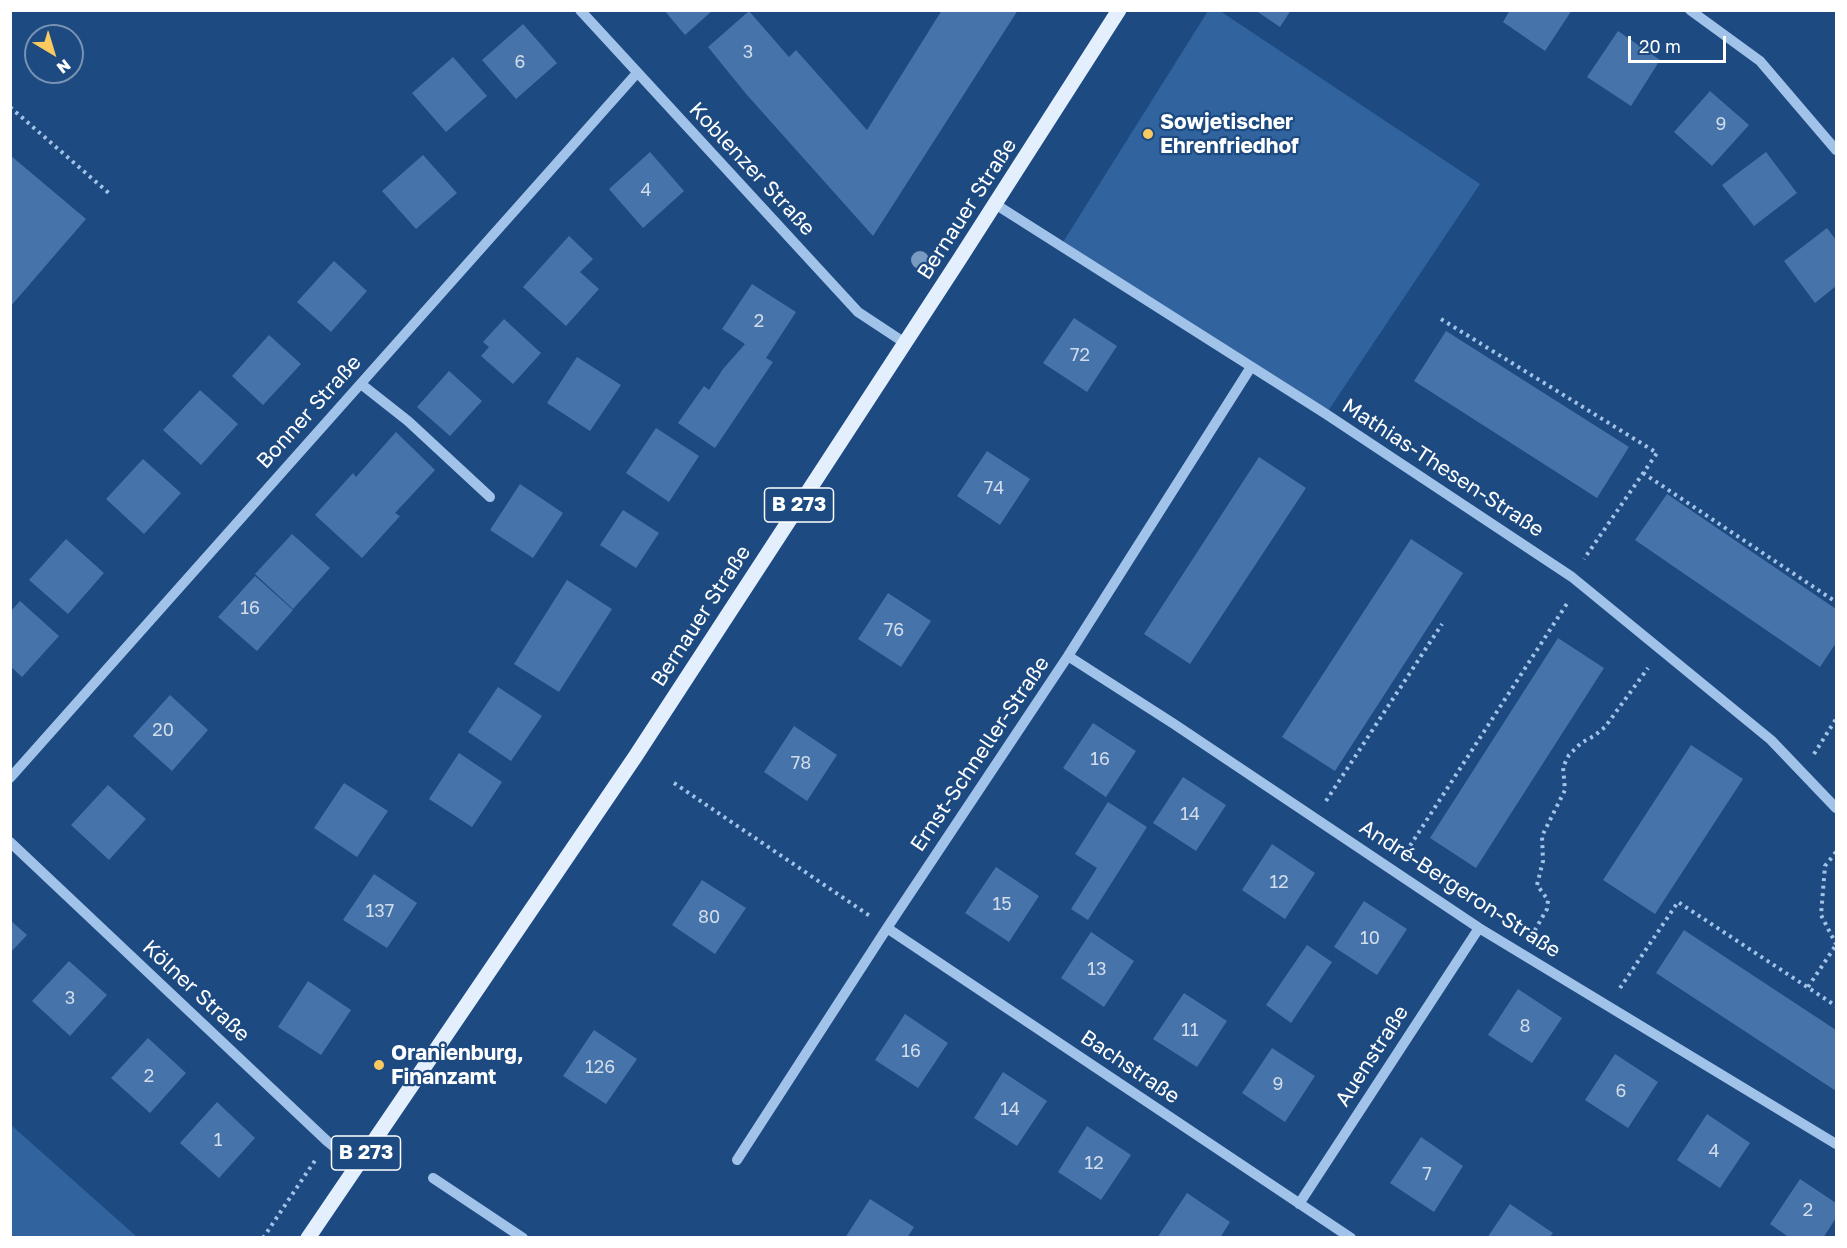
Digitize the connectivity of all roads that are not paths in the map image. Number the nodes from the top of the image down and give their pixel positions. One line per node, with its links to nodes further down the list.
1 (580, 10): 4 (street, Koblenzer Straße)
2 (1119, 10): 6 (main road, Bernauer Straße / B 273)
3 (1690, 10): 5 (street)
4 (637, 73): 7 (street, Koblenzer Straße); 9 (street, Bonner Straße)
5 (1836, 150)
6 (995, 204): 7 (main road, Bernauer Straße / B 273); 8 (street, Mathias-Thesen-Straße)
7 (905, 343): 19 (main road, Bernauer Straße / B 273)
8 (1251, 367): 11 (street, Ernst-Schneller-Straße); 13 (street, Mathias-Thesen-Straße)
9 (361, 384): 10 (street); 12 (street, Bonner Straße)
10 (490, 497)
11 (1068, 656): 15 (street, Ernst-Schneller-Straße); 16 (street, André-Bergeron-Straße)
12 (10, 778)
13 (1836, 808)
14 (10, 842): 19 (street, Kölner Straße)
15 (887, 928): 18 (street, Ernst-Schneller-Straße); 21 (street, Bachstraße)
16 (1479, 928): 17 (street, André-Bergeron-Straße); 21 (street, Auenstraße)
17 (1836, 1144)
18 (737, 1160)
19 (357, 1166): 22 (main road, Bernauer Straße / B 273)
20 (433, 1178): 23 (street)
21 (1299, 1204): 24 (street, Bachstraße)
22 (308, 1238)
23 (523, 1238)
24 (1351, 1238)

